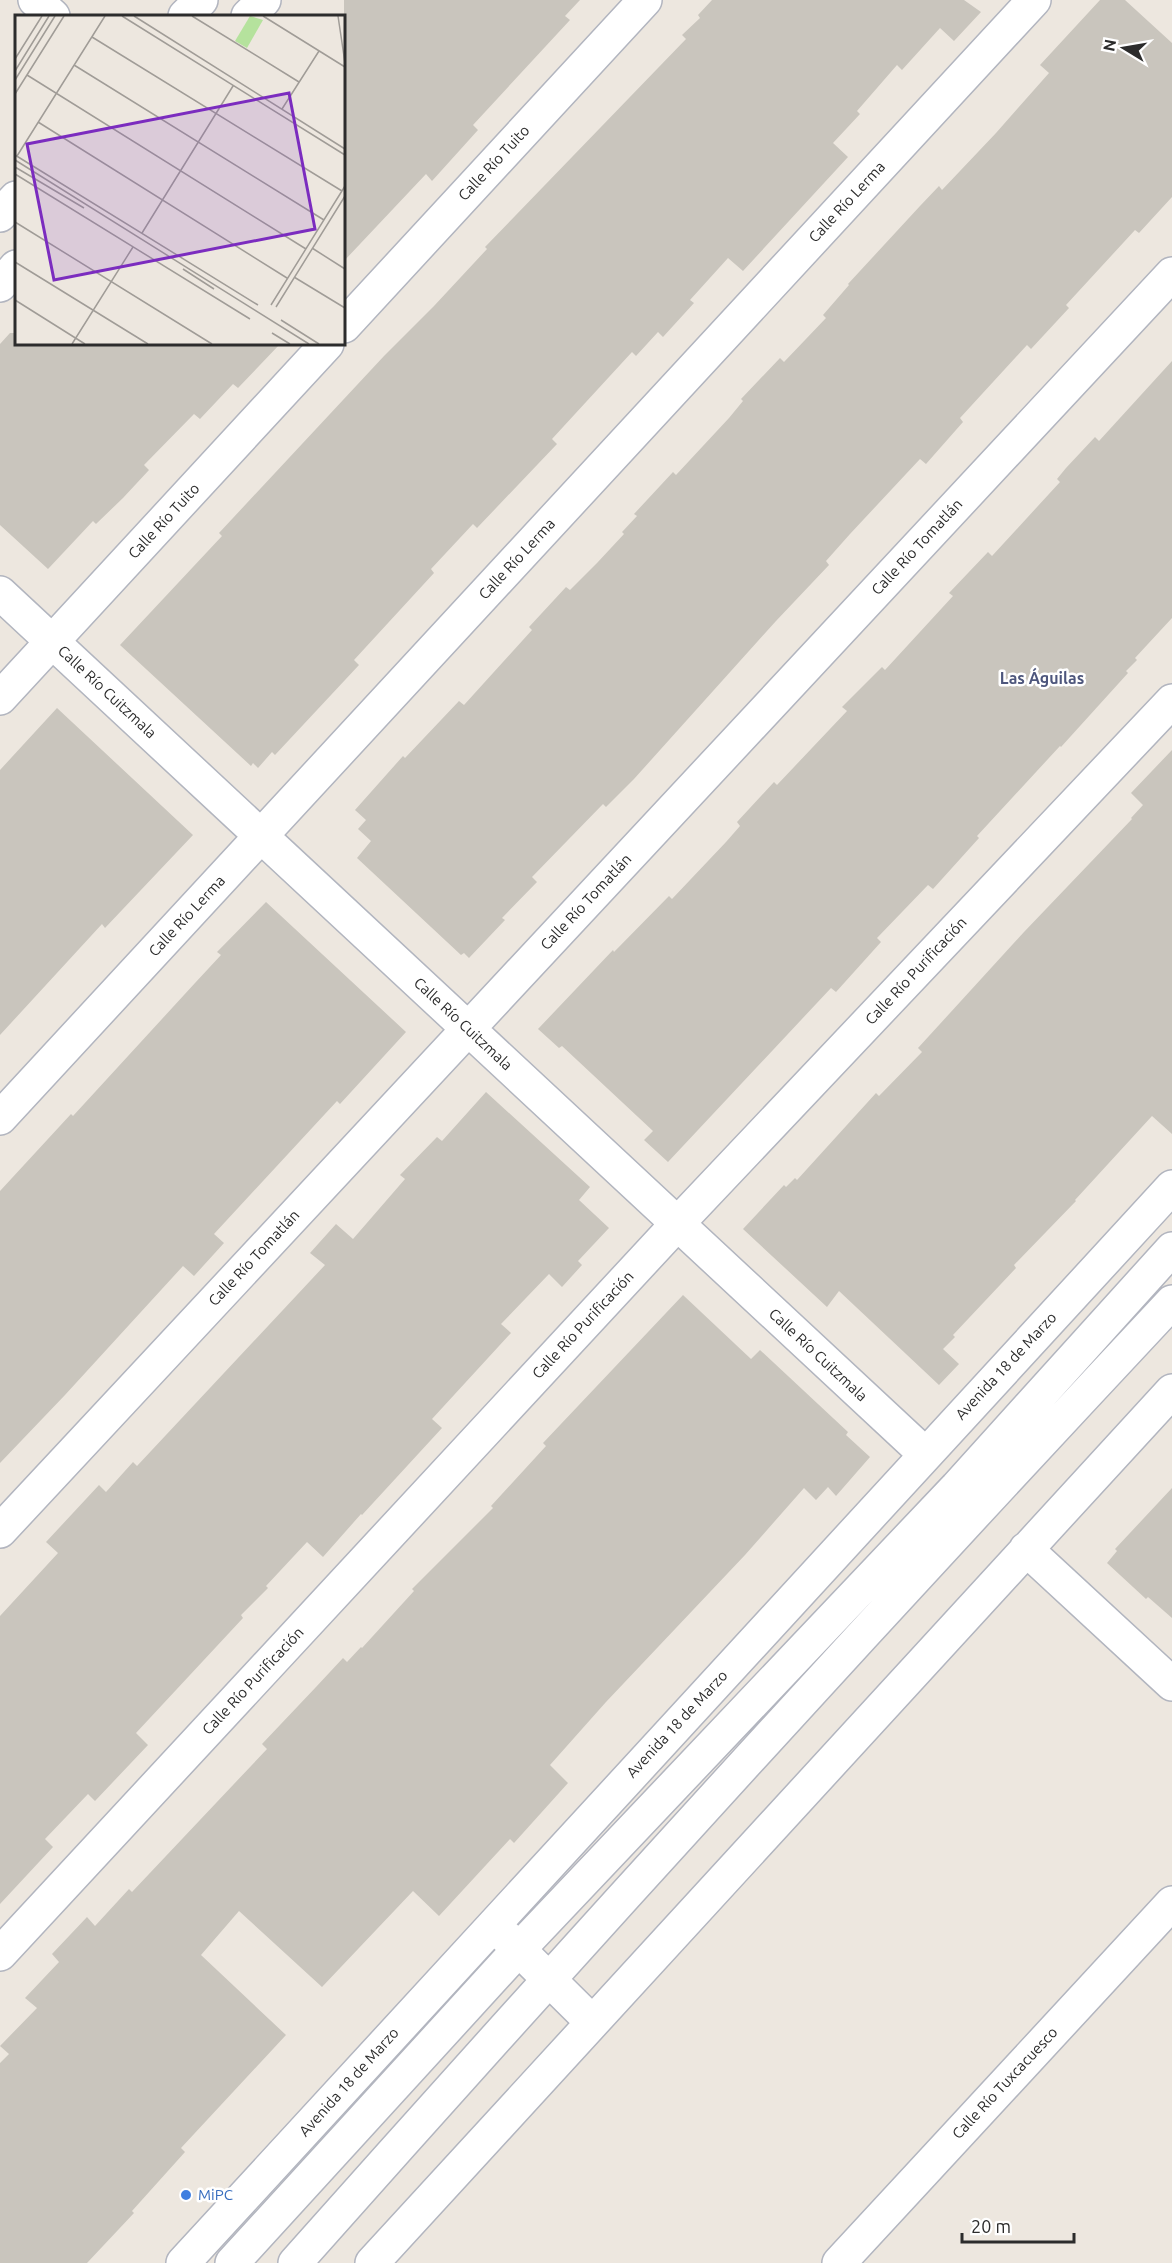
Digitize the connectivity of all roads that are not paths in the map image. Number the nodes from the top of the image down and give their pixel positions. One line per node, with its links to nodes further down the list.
1 (35, 0): 6 (street)
2 (201, 0): 7 (street)
3 (264, 0): 8 (street)
4 (645, 0): 14 (street, Calle Río Tuito)
5 (1034, 0): 20 (street, Calle Río Lerma)
6 (52, 15)
7 (186, 15)
8 (249, 15)
9 (15, 199): 10 (street)
10 (0, 215)
11 (15, 268): 13 (street)
12 (1172, 274): 21 (street, Calle Río Tomatlán)
13 (0, 285)
14 (345, 325)
15 (326, 345): 17 (street, Calle Río Tuito)
16 (0, 593): 17 (street, Calle Río Cuitzmala)
17 (52, 641): 18 (street, Calle Río Tuito); 20 (street, Calle Río Cuitzmala)
18 (0, 698)
19 (1172, 701): 24 (street, Calle Río Purificación)
20 (261, 836): 21 (street, Calle Río Cuitzmala); 22 (street, Calle Río Lerma)
21 (468, 1028): 24 (street, Calle Río Cuitzmala); 29 (street, Calle Río Tomatlán)
22 (0, 1118)
23 (1172, 1186): 28 (street, Avenida 18 de Marzo)
24 (678, 1223): 28 (street, Calle Río Cuitzmala); 35 (street, Calle Río Purificación)
25 (1172, 1249): 34 (street)
26 (1172, 1302): 36 (street)
27 (1172, 1391): 30 (street)
28 (925, 1454): 33 (street, Avenida 18 de Marzo)
29 (0, 1531)
30 (1026, 1549): 31 (street); 37 (street)
31 (1172, 1684)
32 (1172, 1903): 42 (street, Calle Río Tuxcacuesco)
33 (493, 1924): 34 (street); 38 (street, Avenida 18 de Marzo)
34 (519, 1949): 36 (street); 39 (street)
35 (0, 1954)
36 (549, 1978): 37 (street); 40 (street)
37 (592, 2022): 41 (street)
38 (183, 2263)
39 (232, 2263)
40 (295, 2263)
41 (372, 2263)
42 (839, 2263)

